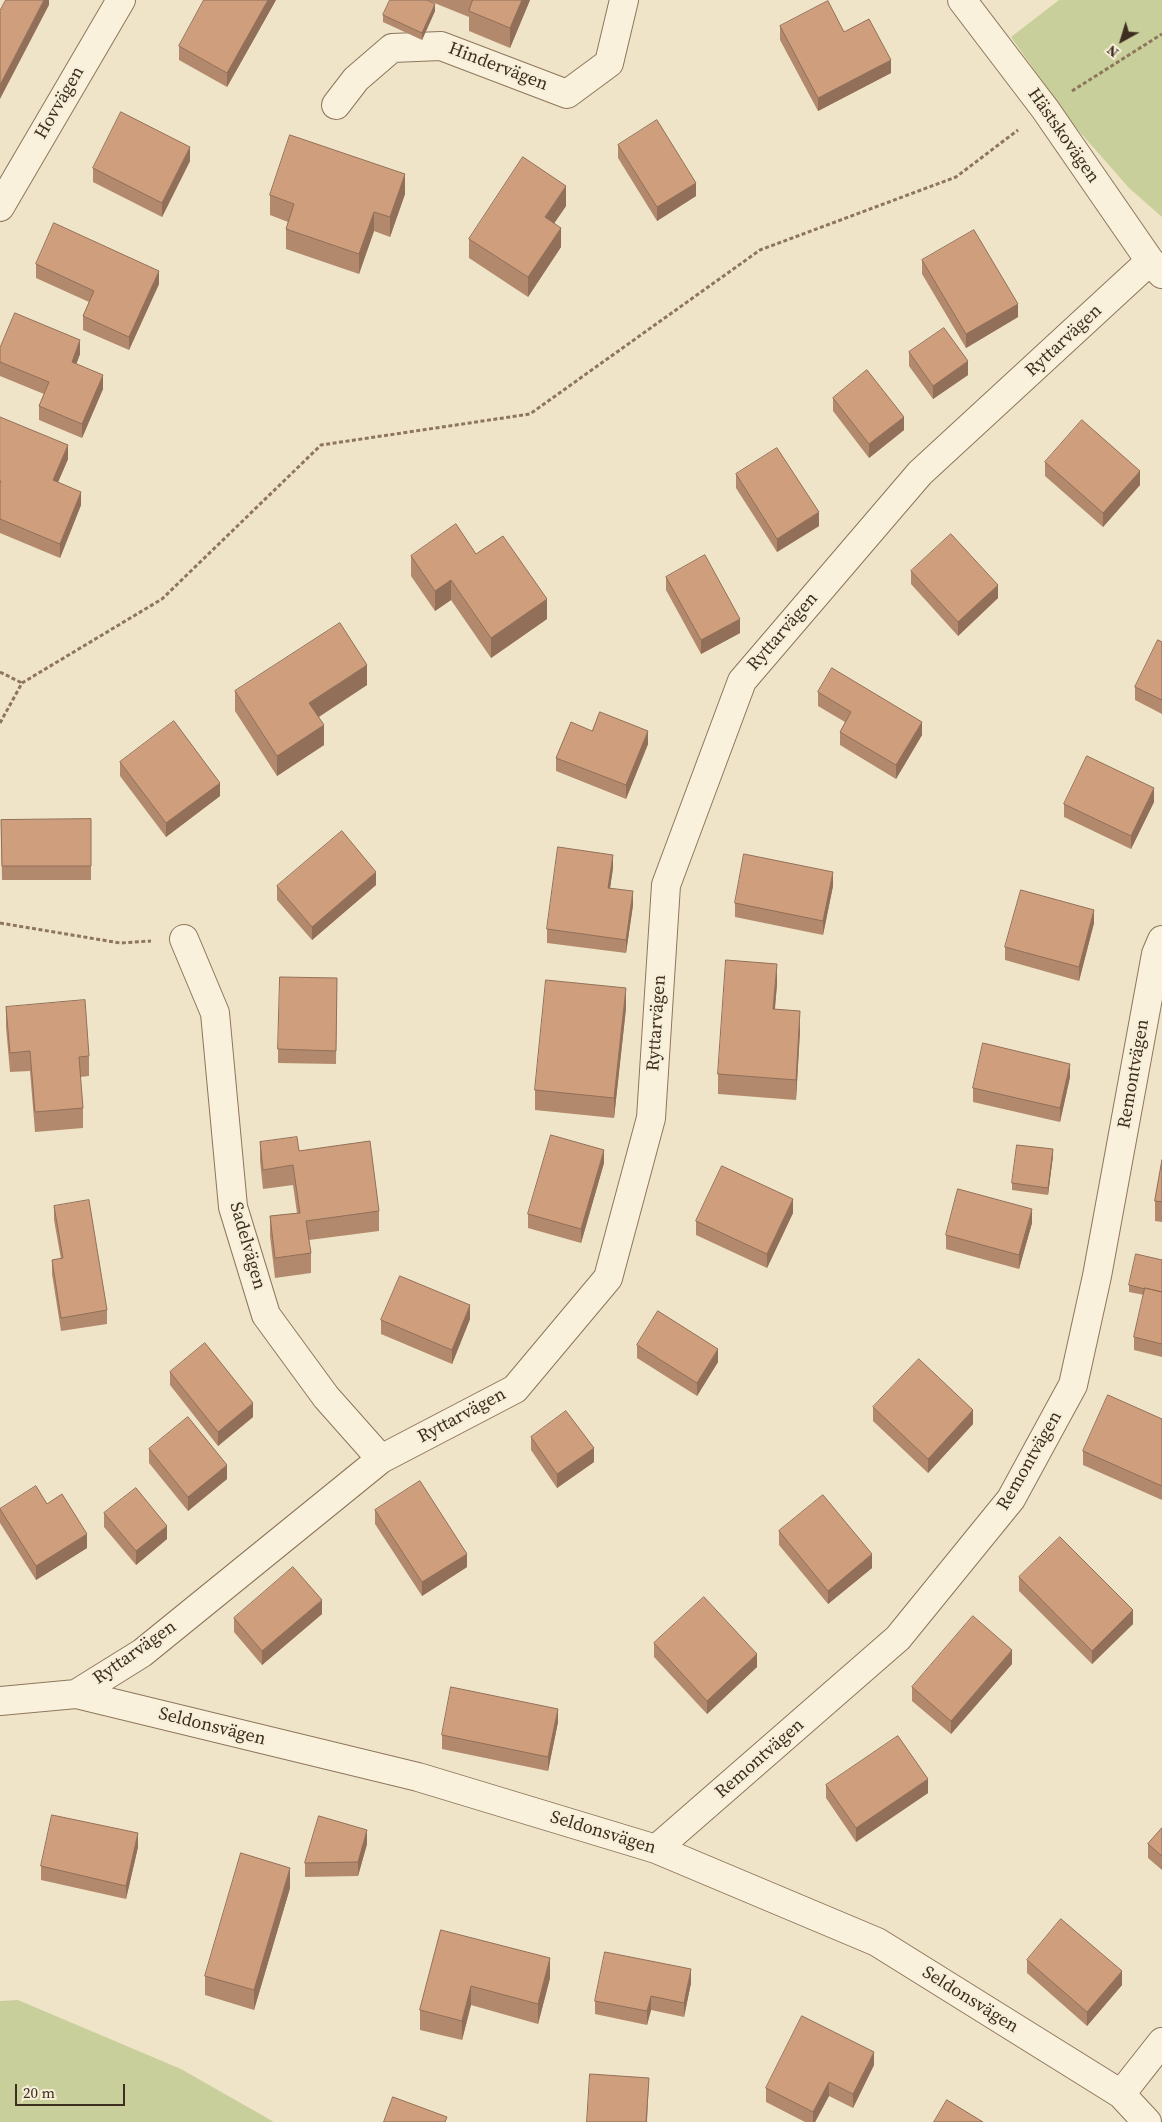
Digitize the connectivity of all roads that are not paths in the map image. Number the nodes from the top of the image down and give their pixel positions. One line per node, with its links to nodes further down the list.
1 (121, 0): 5 (street, Hovvägen)
2 (624, 0): 4 (street, Hindervägen)
3 (962, 0): 6 (street, Hästskovägen)
4 (336, 105)
5 (0, 207)
6 (1156, 268): 9 (street, Ryttarvägen)
7 (184, 939): 9 (street, Sadelvägen)
8 (1162, 940): 12 (street, Remontvägen)
9 (381, 1459): 10 (street, Ryttarvägen)
10 (76, 1694): 11 (street, Seldonsvägen); 12 (street, Seldonsvägen)
11 (0, 1701)
12 (656, 1849): 14 (street, Seldonsvägen)
13 (1162, 2042): 14 (street)
14 (1121, 2094): 15 (street, Seldonsvägen)
15 (1147, 2122)

